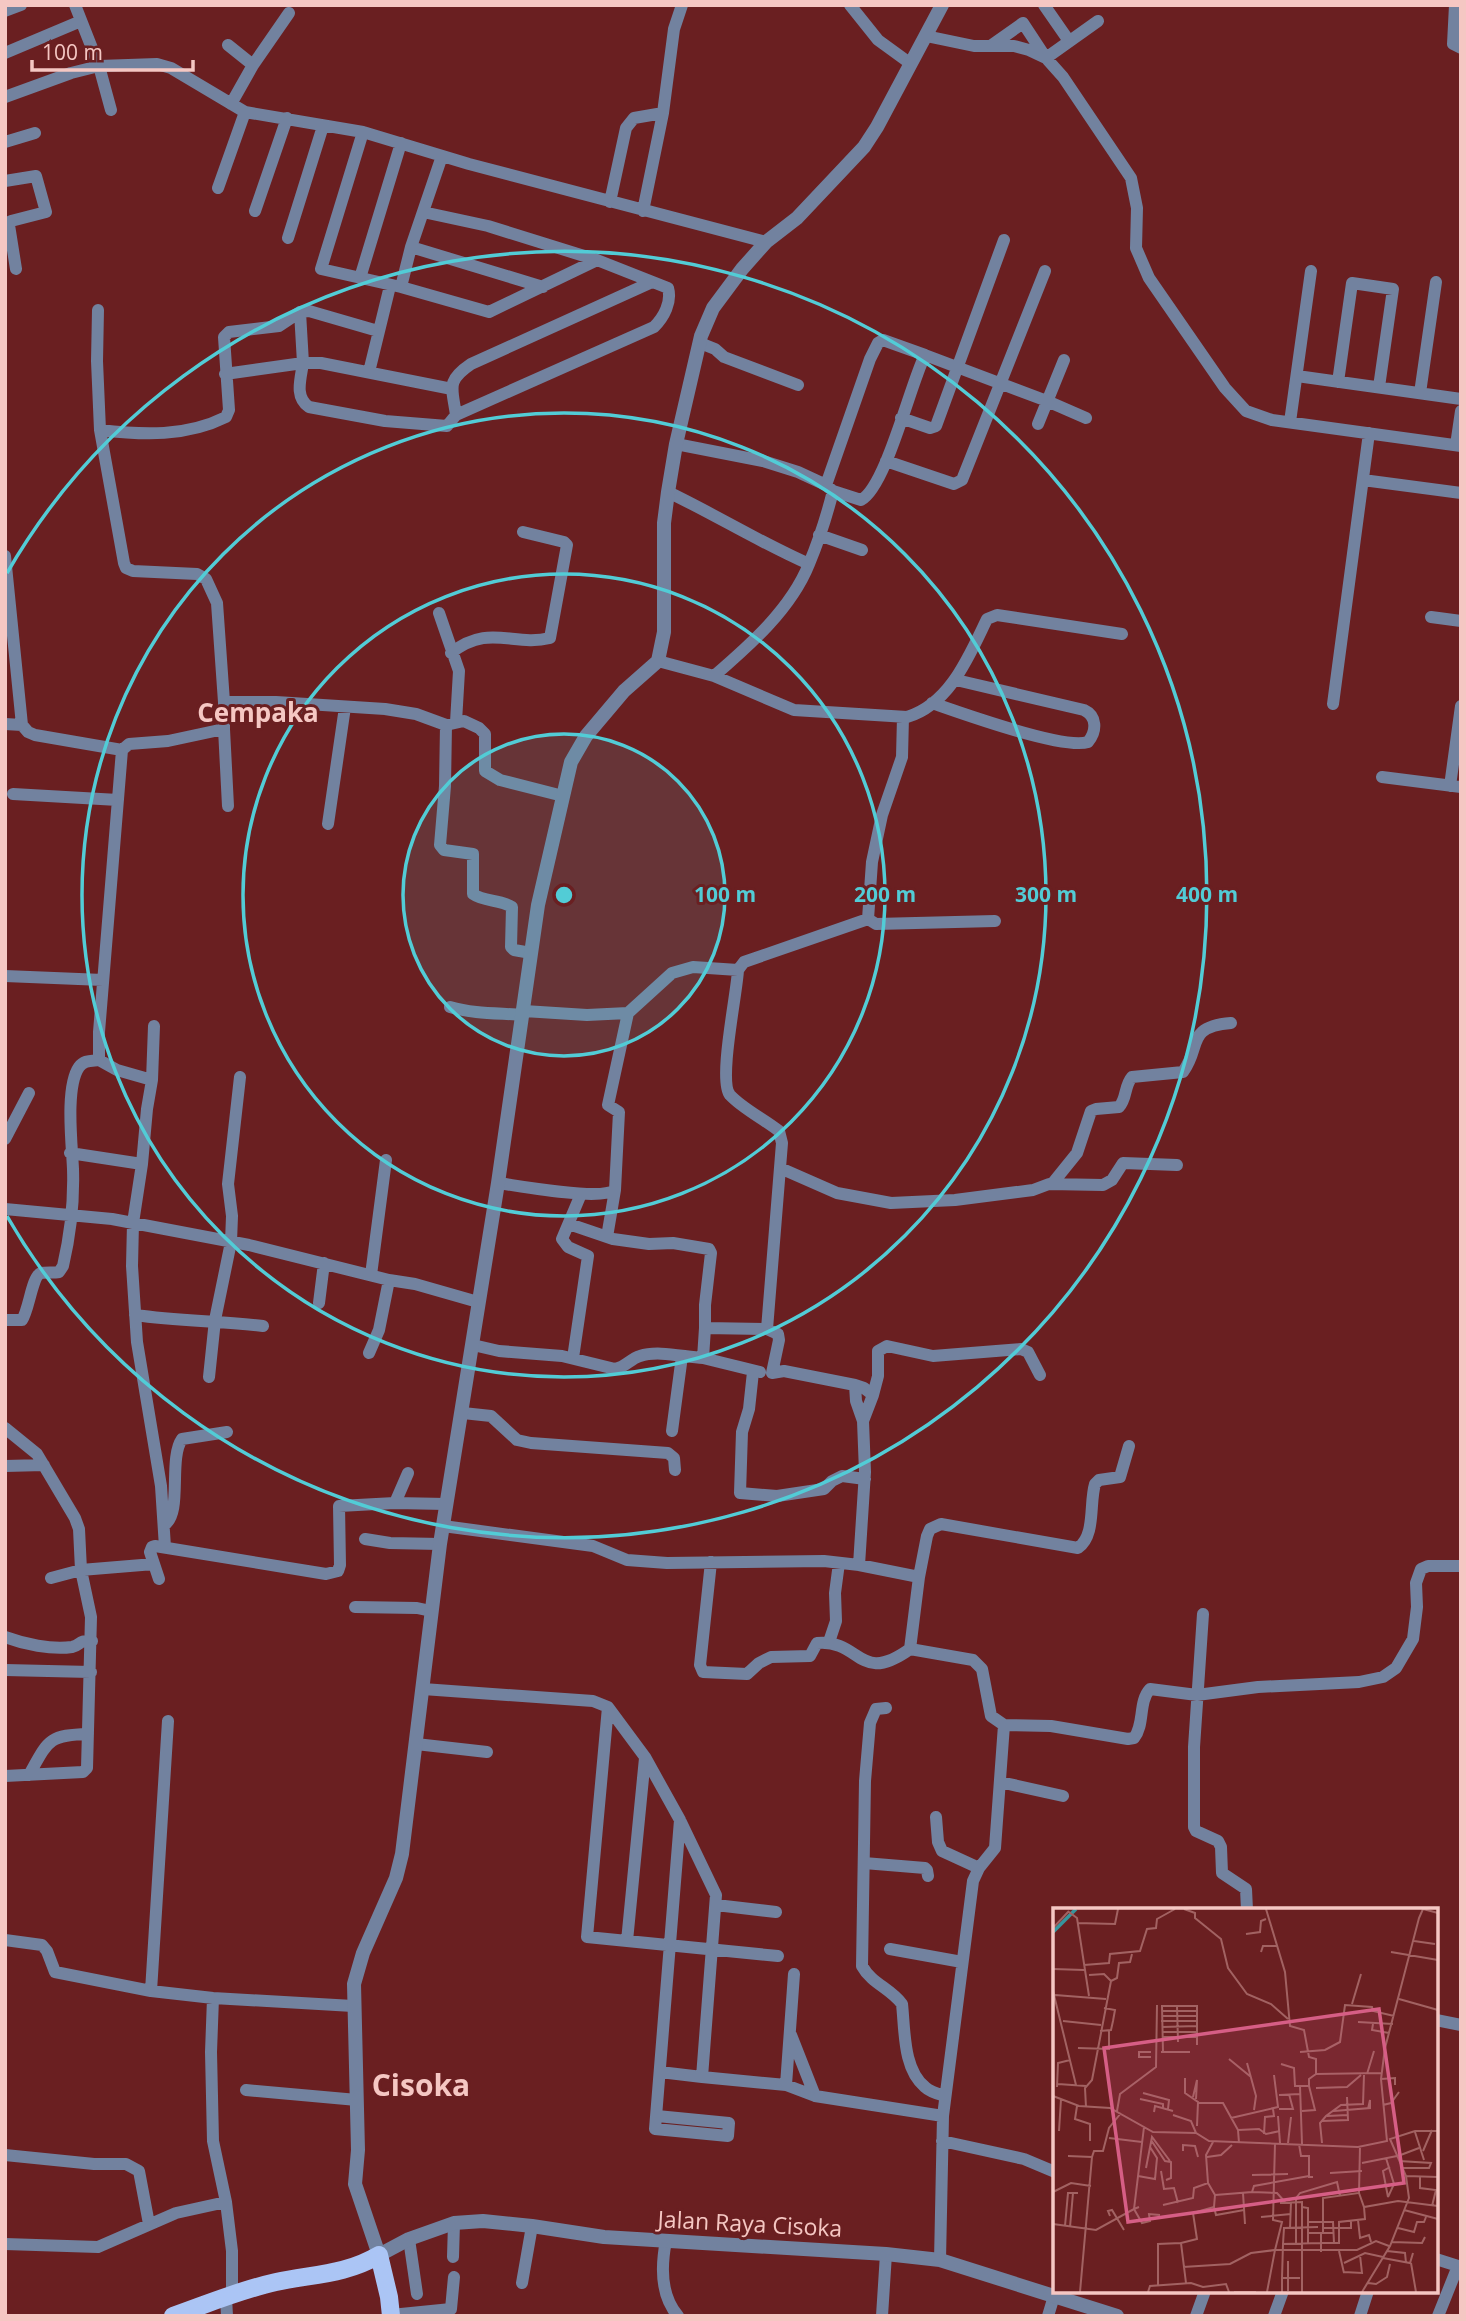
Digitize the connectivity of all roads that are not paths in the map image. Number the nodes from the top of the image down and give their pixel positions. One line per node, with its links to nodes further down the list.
1 (21, 5): 8 (street)
2 (75, 5): 10 (street)
3 (682, 5): 26 (street)
4 (850, 5): 19 (street)
5 (942, 5): 12 (street)
6 (1044, 5): 13 (street)
7 (1455, 5): 16 (street)
8 (5, 11)
9 (289, 13): 20 (street)
10 (81, 21): 17 (street); 21 (street)
11 (1098, 21): 13 (street)
12 (926, 36): 15 (street); 19 (street)
13 (1069, 41): 18 (street)
14 (228, 45): 20 (street)
15 (992, 45): 18 (street); 18 (street)
16 (1461, 48)
17 (5, 53)
18 (1046, 58): 76 (street)
19 (911, 64): 42 (street)
20 (253, 65): 23 (street)
21 (99, 66): 22 (street); 23 (street); 24 (street)
22 (5, 97)
23 (231, 104): 25 (street)
24 (111, 110)
25 (245, 112): 27 (street); 35 (street)
26 (663, 113): 36 (street); 38 (street)
27 (287, 118): 28 (street); 37 (street)
28 (323, 126): 29 (street); 40 (street)
29 (363, 132): 32 (street); 48 (street)
30 (35, 133): 31 (street)
31 (5, 142)
32 (401, 143): 33 (street); 48 (street)
33 (442, 156): 36 (street); 39 (street)
34 (5, 181): 45 (street)
35 (218, 188)
36 (610, 202): 38 (street)
37 (255, 211)
38 (643, 211): 42 (street)
39 (423, 212): 43 (street); 44 (street)
40 (288, 238)
41 (1004, 240): 60 (street)
42 (766, 242): 56 (street)
43 (411, 247): 51 (street); 52 (street)
44 (597, 260): 49 (street); 52 (street)
45 (16, 270)
46 (1045, 271): 65 (street)
47 (1311, 271): 63 (street)
48 (360, 278): 51 (street)
49 (652, 282): 68 (street); 73 (street)
50 (1436, 282): 69 (street)
51 (396, 286): 52 (street); 55 (street)
52 (543, 287)
53 (98, 310): 78 (street)
54 (300, 312): 55 (street); 59 (street); 62 (street)
55 (378, 331): 61 (street)
56 (700, 343): 66 (street); 80 (street)
57 (925, 355): 60 (street); 74 (street); 84 (street)
58 (1064, 360): 71 (street)
59 (303, 363): 61 (street); 62 (street); 73 (street)
60 (956, 367): 65 (street); 74 (street)
61 (369, 372): 68 (street)
62 (225, 374): 78 (street)
63 (1297, 376): 64 (street); 76 (street)
64 (1338, 382): 67 (street); 67 (street)
65 (1001, 384): 71 (street); 82 (street)
66 (798, 385)
67 (1379, 387): 69 (street)
68 (452, 388): 73 (street)
69 (1420, 393): 70 (street)
70 (1461, 399)
71 (1048, 401): 75 (street); 77 (street)
72 (1461, 411): 81 (street)
73 (456, 415)
74 (901, 418): 82 (street)
75 (1086, 418)
76 (1290, 422): 79 (street)
77 (1038, 424)
78 (100, 429): 100 (street)
79 (1370, 433): 81 (street); 83 (street)
80 (676, 444): 84 (street); 85 (street)
81 (1458, 445)
82 (886, 461): 84 (street)
83 (1363, 480): 86 (street); 102 (street)
84 (830, 488): 88 (street)
85 (668, 492): 91 (street); 97 (street)
86 (1461, 494)
87 (523, 532): 96 (street)
88 (819, 535): 89 (street); 91 (street)
89 (862, 550)
90 (5, 556): 108 (street)
91 (809, 564): 98 (street)
92 (439, 613): 96 (street)
93 (1431, 617): 94 (street)
94 (1461, 621)
95 (1122, 634): 99 (street)
96 (451, 653): 107 (street)
97 (658, 661): 98 (street); 114 (street)
98 (714, 676): 105 (street)
99 (956, 680): 101 (street); 101 (street)
100 (224, 702): 104 (street); 109 (street)
101 (932, 703): 105 (street)
102 (1333, 704)
103 (1461, 706): 112 (street)
104 (345, 707): 107 (street); 117 (street)
105 (903, 717): 118 (street)
106 (5, 724): 108 (street)
107 (451, 724): 114 (street); 120 (street)
108 (22, 725): 110 (street)
109 (224, 729): 110 (street); 116 (street)
110 (122, 750): 115 (street)
111 (1382, 777): 112 (street)
112 (1455, 786)
113 (13, 794): 115 (street)
114 (563, 796): 120 (street)
115 (118, 800): 123 (street)
116 (228, 806)
117 (328, 824)
118 (868, 919): 119 (street); 121 (street)
119 (995, 921)
120 (531, 953): 125 (street)
121 (738, 970): 126 (street); 138 (street)
122 (5, 976): 123 (street)
123 (103, 980): 129 (street)
124 (450, 1007): 125 (street)
125 (523, 1013): 126 (street); 139 (street)
126 (628, 1013): 141 (street)
127 (1231, 1023): 140 (street)
128 (154, 1026): 131 (street)
129 (99, 1060): 131 (street); 134 (street)
130 (240, 1077): 148 (street)
131 (152, 1080): 136 (street)
132 (29, 1093): 133 (street)
133 (5, 1139)
134 (71, 1153): 136 (street); 144 (street)
135 (386, 1160): 150 (street)
136 (142, 1164): 145 (street)
137 (1177, 1165): 140 (street)
138 (780, 1168): 140 (street); 159 (street)
139 (498, 1183): 142 (street); 152 (street)
140 (1052, 1184)
141 (615, 1191): 142 (street); 147 (street)
142 (581, 1194): 146 (street)
143 (5, 1209): 144 (street)
144 (70, 1214): 145 (street); 155 (street)
145 (133, 1223): 148 (street); 154 (street)
146 (569, 1224): 147 (street); 163 (street)
147 (607, 1237): 158 (street)
148 (231, 1242): 149 (street); 156 (street)
149 (324, 1263): 150 (street); 153 (street)
150 (372, 1275): 151 (street)
151 (389, 1280): 152 (street); 161 (street)
152 (478, 1302): 160 (street)
153 (319, 1303)
154 (135, 1315): 156 (street); 184 (street)
155 (5, 1320)
156 (215, 1320): 157 (street); 168 (street)
157 (263, 1326)
158 (705, 1328): 159 (street); 164 (street)
159 (767, 1329): 166 (street)
160 (472, 1345): 163 (street); 171 (street)
161 (369, 1353)
162 (682, 1356): 163 (street); 164 (street); 174 (street)
163 (573, 1358)
164 (703, 1359): 165 (street)
165 (753, 1372): 166 (street); 181 (street)
166 (772, 1373): 169 (street)
167 (1040, 1375): 170 (street)
168 (209, 1377)
169 (855, 1385): 170 (street); 172 (street)
170 (873, 1395): 172 (street)
171 (463, 1413): 179 (street); 183 (street)
172 (863, 1421): 181 (street)
173 (5, 1428): 177 (street)
174 (673, 1431)
175 (227, 1432): 184 (street)
176 (1129, 1446): 195 (street)
177 (44, 1465): 178 (street); 194 (street)
178 (5, 1466)
179 (675, 1470)
180 (408, 1474): 182 (street)
181 (865, 1479): 192 (street)
182 (395, 1503): 183 (street); 188 (street)
183 (446, 1504): 185 (street)
184 (164, 1525): 188 (street)
185 (443, 1526): 187 (street); 189 (street)
186 (365, 1539): 187 (street)
187 (440, 1544): 199 (street)
188 (165, 1547): 191 (street)
189 (711, 1562): 190 (street); 203 (street)
190 (839, 1563): 192 (street); 203 (street)
191 (154, 1564): 194 (street); 197 (street)
192 (859, 1565): 195 (street)
193 (1461, 1566): 208 (street)
194 (80, 1570): 196 (street); 202 (street)
195 (919, 1577): 204 (street)
196 (51, 1578)
197 (159, 1579)
198 (355, 1607): 199 (street)
199 (432, 1611): 207 (street)
200 (1203, 1614): 208 (street)
201 (5, 1637): 202 (street)
202 (92, 1641): 206 (street)
203 (829, 1642): 204 (street)
204 (910, 1649): 212 (street)
205 (5, 1670): 206 (street)
206 (91, 1672): 213 (street)
207 (423, 1689): 209 (street); 214 (street)
208 (1197, 1695): 212 (street); 227 (street)
209 (608, 1707): 216 (street); 230 (street)
210 (886, 1708): 223 (street)
211 (167, 1721): 237 (street)
212 (1004, 1725): 219 (street)
213 (88, 1734): 217 (street); 217 (street)
214 (416, 1744): 215 (street); 239 (street)
215 (487, 1752)
216 (645, 1757): 222 (street); 230 (street)
217 (29, 1774): 218 (street)
218 (5, 1776)
219 (1000, 1782): 220 (street); 224 (street)
220 (1063, 1796)
221 (936, 1817): 224 (street)
222 (680, 1820): 226 (street); 231 (street)
223 (864, 1863): 225 (street); 248 (street)
224 (979, 1868): 235 (street)
225 (928, 1876)
226 (716, 1905): 228 (street); 232 (street)
227 (1247, 1908)
228 (776, 1912)
229 (5, 1940): 237 (street)
230 (626, 1941): 231 (street)
231 (670, 1945): 232 (street); 243 (street)
232 (711, 1949): 234 (street); 244 (street)
233 (890, 1949): 235 (street)
234 (778, 1956)
235 (962, 1962): 248 (street)
236 (794, 1974): 242 (street)
237 (151, 1991): 238 (street)
238 (213, 1998): 239 (street); 255 (street)
239 (353, 2006): 249 (street)
240 (1438, 2020): 241 (street)
241 (1461, 2025)
242 (790, 2032): 245 (street); 247 (street)
243 (660, 2072): 244 (street); 250 (street)
244 (702, 2077): 245 (street)
245 (786, 2085): 247 (street)
246 (246, 2090): 249 (street)
247 (816, 2096): 251 (street)
248 (945, 2096): 251 (street)
249 (357, 2100): 263 (street)
250 (657, 2116): 250 (street)
251 (943, 2116): 252 (street)
252 (942, 2141): 254 (street); 265 (street)
253 (5, 2155): 257 (street)
254 (1053, 2171)
255 (226, 2202): 257 (street); 274 (street)
256 (454, 2223): 258 (street, Jalan Raya Cisoka); 259 (street, Jalan Raya Cisoka); 264 (street)
257 (149, 2224): 261 (street)
258 (532, 2225): 260 (street, Jalan Raya Cisoka); 269 (street)
259 (409, 2239): 263 (street, Jalan Raya Cisoka); 273 (street)
260 (666, 2241): 262 (street, Jalan Raya Cisoka); 279 (street)
261 (5, 2244)
262 (886, 2254): 265 (street, Jalan Raya Cisoka); 280 (street)
263 (379, 2255): 274 (main road); 278 (main road)
264 (453, 2257)
265 (940, 2260): 275 (street, Jalan Raya Cisoka)
266 (1438, 2260): 267 (street)
267 (1459, 2268): 286 (street)
268 (454, 2277): 278 (street)
269 (522, 2283)
270 (1204, 2293): 283 (street)
271 (1282, 2293): 284 (street)
272 (1367, 2293): 285 (street)
273 (417, 2294)
274 (229, 2296): 276 (main road); 277 (street)
275 (1055, 2297): 281 (street); 282 (street, Jalan Raya Cisoka)
276 (182, 2314)
277 (227, 2316)
278 (391, 2316)
279 (678, 2316)
280 (881, 2316)
281 (1048, 2316)
282 (1117, 2316)
283 (1196, 2316)
284 (1274, 2316)
285 (1360, 2316)
286 (1438, 2316)

